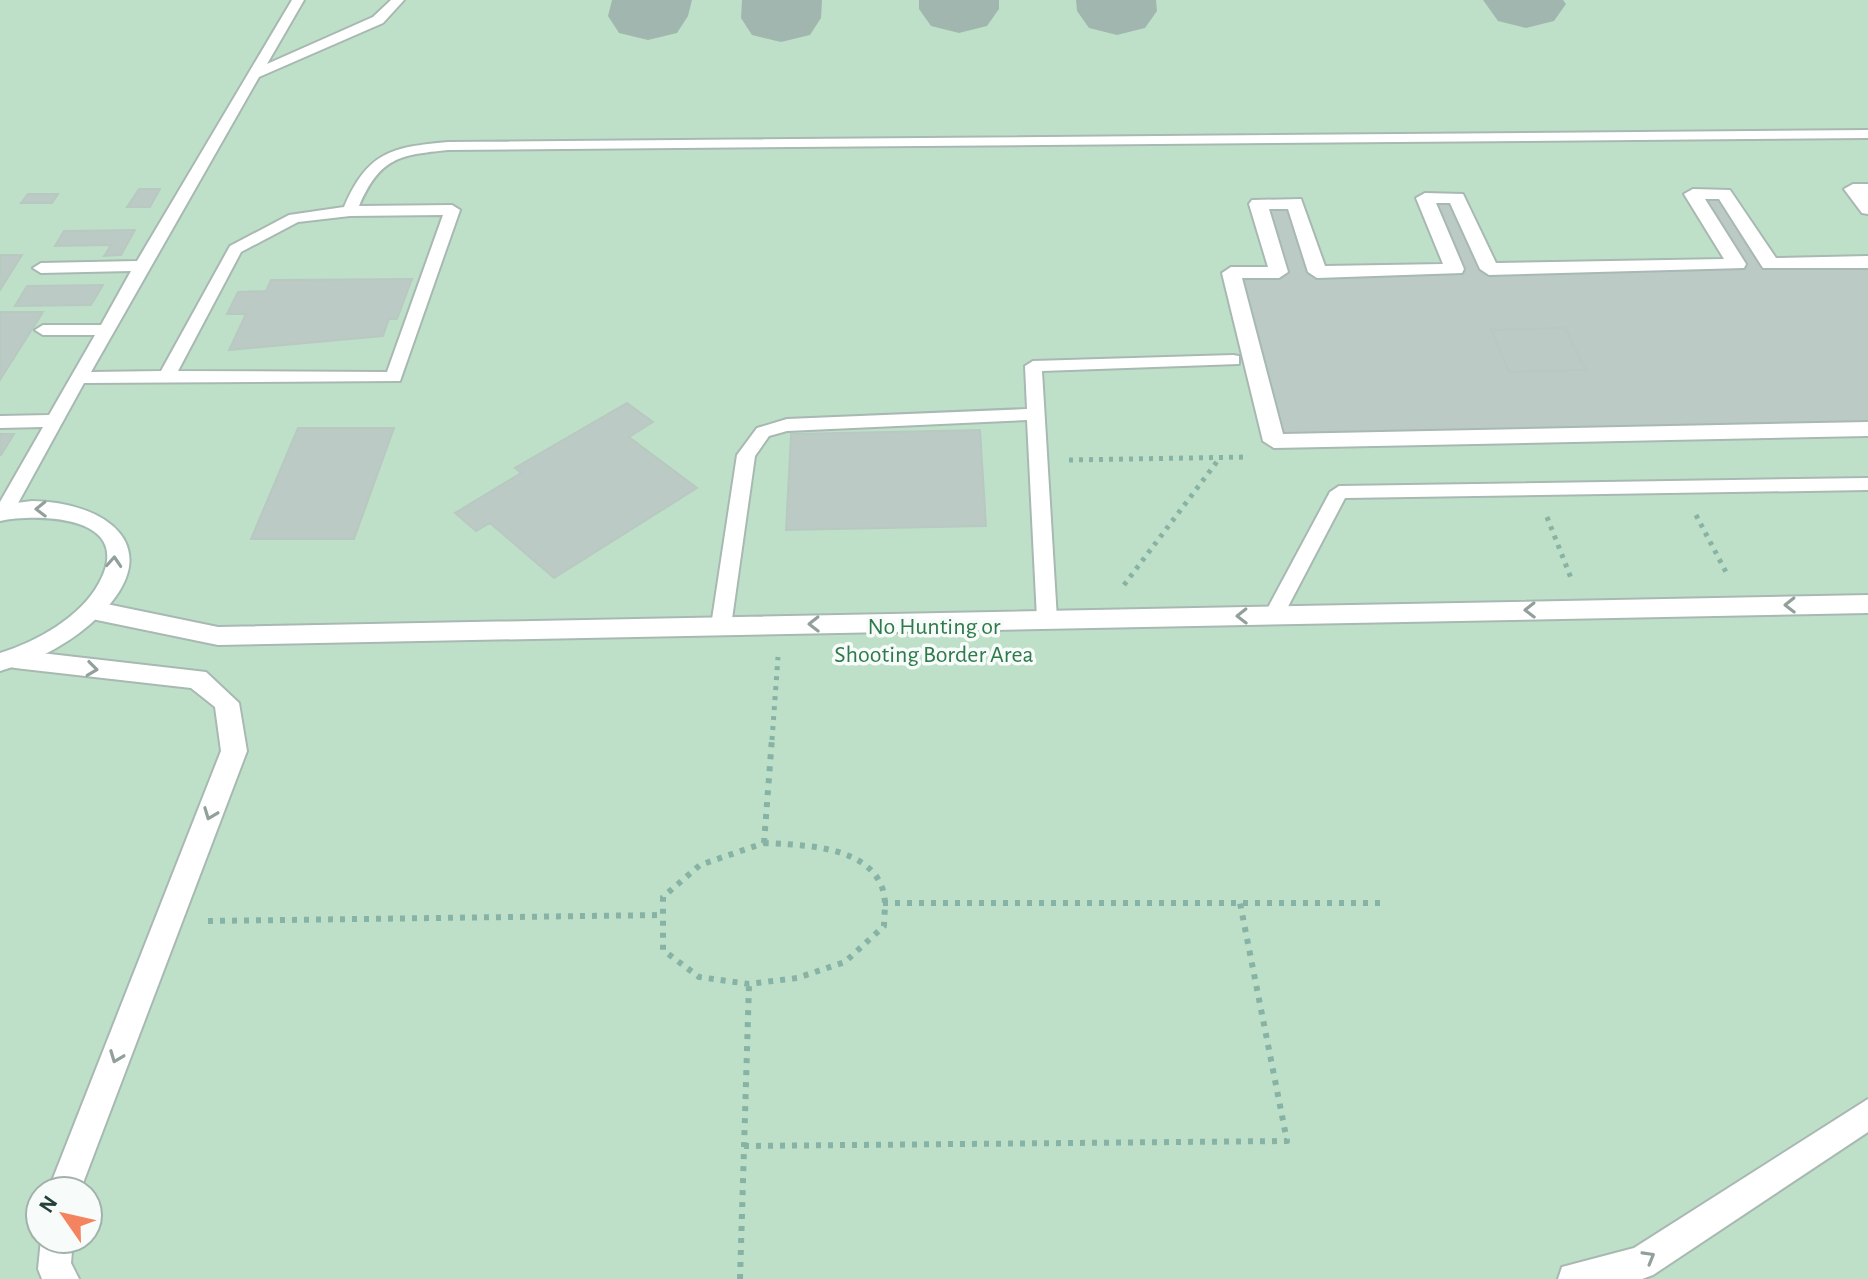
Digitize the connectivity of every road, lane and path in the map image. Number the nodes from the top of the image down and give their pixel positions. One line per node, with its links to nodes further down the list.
1 (298, 0): 3 (lane)
2 (398, 0): 3 (lane)
3 (254, 74): 9 (lane)
4 (1868, 134): 7 (lane)
5 (1868, 189): 6 (street)
6 (1868, 209)
7 (350, 211): 14 (lane); 14 (lane)
8 (1868, 262): 19 (street)
9 (143, 266): 10 (lane); 12 (lane)
10 (41, 268)
11 (43, 330): 12 (lane)
12 (106, 330): 15 (lane)
13 (1233, 360): 16 (lane)
14 (167, 376): 15 (lane)
15 (79, 378): 17 (lane)
16 (1036, 414): 31 (lane); 33 (lane)
17 (55, 421): 18 (lane); 24 (lane)
18 (0, 422)
19 (1868, 429)
20 (1220, 458): 30 (path)
21 (1868, 484): 22 (lane)
22 (1682, 487): 23 (lane); 26 (path)
23 (1536, 489): 27 (path); 29 (lane)
24 (2, 512): 28 (street, one-way to 24)
25 (1868, 604): 26 (street, one-way to 26)
26 (1745, 606): 27 (street)
27 (1583, 609): 29 (street, one-way to 29)
28 (92, 610): 33 (street); 34 (street)
29 (1274, 615): 30 (street, one-way to 30)
30 (1099, 618): 31 (street)
31 (1047, 619): 32 (street, one-way to 32)
32 (780, 625): 33 (street); 35 (path)
33 (721, 626)
34 (7, 661): 40 (street, one-way to 40)
35 (764, 843): 36 (path); 39 (path)
36 (883, 903): 37 (path); 41 (path)
37 (1240, 903): 38 (path); 43 (path)
38 (1382, 903)
39 (663, 915): 40 (path); 41 (path)
40 (169, 921): 44 (street, one-way to 44)
41 (749, 984): 43 (path)
42 (1868, 1114): 48 (street, one-way to 42)
43 (744, 1146): 47 (path)
44 (70, 1175)
45 (55, 1255): 46 (street)
46 (63, 1279)
47 (740, 1279)
48 (1574, 1279)

